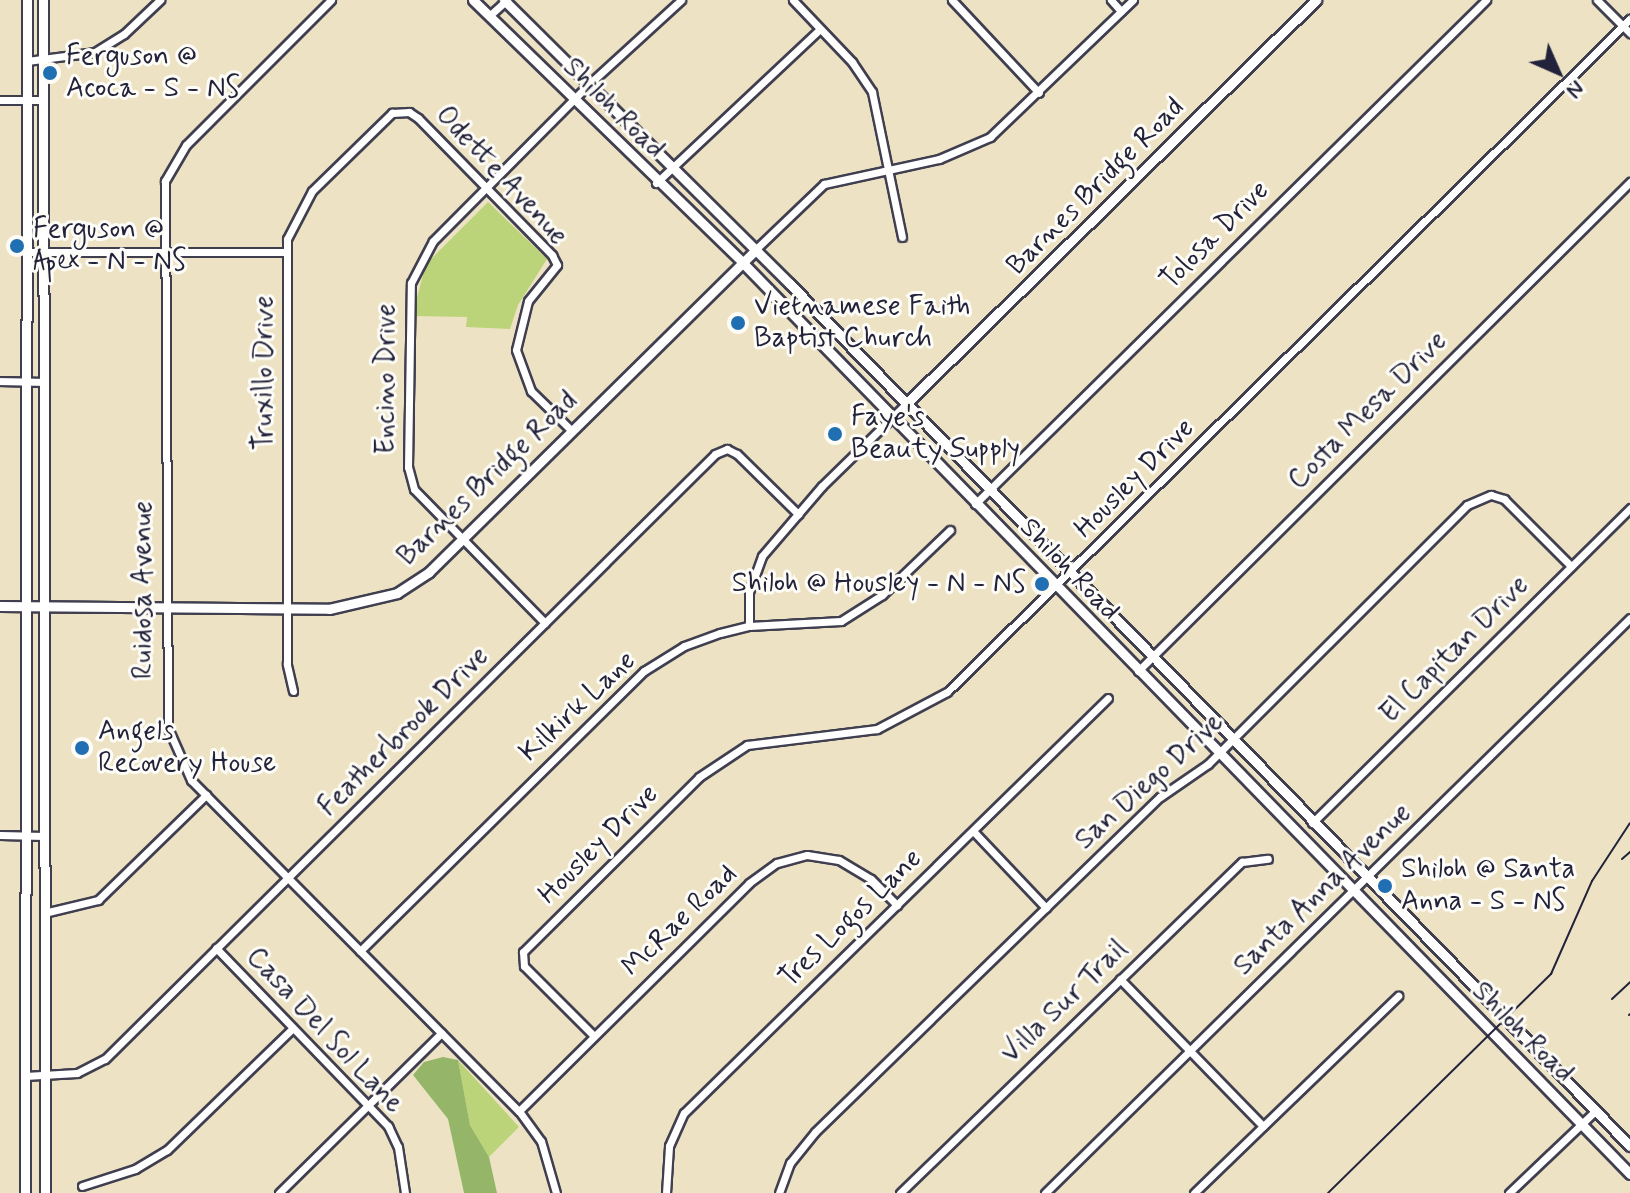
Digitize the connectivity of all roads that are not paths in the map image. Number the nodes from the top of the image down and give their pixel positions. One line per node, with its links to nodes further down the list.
1 (27, 0): 21 (main road)
2 (43, 0): 22 (main road)
3 (160, 0): 22 (street)
4 (331, 0): 39 (street, Ruidosa Avenue)
5 (473, 0): 16 (main road, Shiloh Road)
6 (506, 0): 16 (street); 23 (main road, Shiloh Road)
7 (681, 0): 23 (street, Encino Drive)
8 (793, 0): 19 (street)
9 (952, 0): 24 (street)
10 (1111, 0): 15 (street)
11 (1133, 0): 15 (street)
12 (1316, 0): 45 (main road, Barnes Bridge Road)
13 (1486, 0): 48 (street, Tolosa Drive)
14 (1597, 0): 18 (street)
15 (1121, 11): 24 (street)
16 (489, 16): 28 (main road, Shiloh Road)
17 (1630, 19): 18 (street, Housley Drive)
18 (1623, 26): 20 (street); 55 (street, Housley Drive)
19 (820, 29): 30 (street); 31 (street)
20 (1630, 33)
21 (27, 61): 22 (street); 26 (main road)
22 (43, 61): 27 (main road)
23 (588, 85): 28 (street, Encino Drive); 30 (main road, Shiloh Road)
24 (1039, 93): 31 (street)
25 (0, 100): 26 (street)
26 (27, 100): 27 (street); 37 (main road)
27 (43, 100): 38 (main road)
28 (573, 100): 33 (main road, Shiloh Road); 34 (street, Encino Drive)
29 (409, 112): 34 (street, Odette Avenue); 40 (street, Truxillo Drive)
30 (673, 167): 33 (street); 36 (main road, Shiloh Road)
31 (890, 168): 35 (street); 36 (street)
32 (1630, 182): 65 (street, Costa Mesa Drive)
33 (656, 183): 41 (main road, Shiloh Road)
34 (488, 186): 47 (street, Odette Avenue); 53 (street, Encino Drive)
35 (902, 237)
36 (756, 249): 41 (main road, Barnes Bridge Road); 45 (main road, Shiloh Road)
37 (27, 252): 38 (street); 43 (main road)
38 (43, 252): 39 (street); 44 (main road)
39 (165, 252): 40 (street); 61 (street, Ruidosa Avenue)
40 (286, 252): 60 (street, Truxillo Drive)
41 (742, 262): 46 (main road, Shiloh Road); 47 (main road, Barnes Bridge Road)
42 (0, 381): 43 (street)
43 (27, 382): 44 (street); 58 (main road)
44 (43, 382): 59 (main road)
45 (906, 404): 46 (street); 48 (main road, Shiloh Road)
46 (893, 417): 49 (main road, Shiloh Road); 51 (street)
47 (572, 431): 53 (main road, Barnes Bridge Road)
48 (989, 490): 49 (street, Tolosa Drive); 55 (main road, Shiloh Road)
49 (975, 504): 56 (main road, Shiloh Road)
50 (1630, 508): 54 (street, El Capitan Drive)
51 (798, 514): 63 (street, Featherbrook Drive); 64 (street)
52 (950, 530): 64 (street, Kilkirk Lane)
53 (462, 540): 60 (main road, Barnes Bridge Road); 63 (street, Encino Drive)
54 (1571, 566): 69 (street, San Diego Drive); 72 (street, El Capitan Drive)
55 (1070, 574): 56 (street, Housley Drive); 65 (main road, Shiloh Road)
56 (1056, 587): 66 (main road, Shiloh Road); 90 (street, Housley Drive)
57 (0, 606): 58 (main road, Barnes Bridge Road)
58 (28, 606): 59 (main road, Barnes Bridge Road); 75 (main road)
59 (44, 607): 61 (main road, Barnes Bridge Road); 76 (main road)
60 (287, 609): 61 (main road, Barnes Bridge Road); 67 (street, Truxillo Drive)
61 (165, 610): 71 (street, Ruidosa Avenue)
62 (1630, 618): 79 (street, Santa Anna Avenue)
63 (545, 623): 78 (street, Featherbrook Drive)
64 (749, 626): 85 (street, Kilkirk Lane)
65 (1151, 658): 66 (street, Costa Mesa Drive); 69 (main road, Shiloh Road)
66 (1138, 671): 70 (main road, Shiloh Road)
67 (293, 691)
68 (1108, 698): 73 (street, Tres Logos Lane)
69 (1232, 740): 70 (street, San Diego Drive); 72 (main road, Shiloh Road)
70 (1218, 753): 80 (main road, Shiloh Road); 82 (street, San Diego Drive)
71 (206, 795): 78 (street, Ruidosa Avenue); 83 (street)
72 (1312, 823): 79 (main road, Shiloh Road)
73 (973, 831): 81 (street, Tres Logos Lane); 82 (street)
74 (0, 835): 75 (street)
75 (27, 835): 76 (street); 93 (main road)
76 (44, 836): 83 (main road)
77 (1268, 859): 86 (street, Villa Sur Trail)
78 (288, 877): 84 (street, Featherbrook Drive); 85 (street, Ruidosa Avenue)
79 (1367, 879): 80 (street, Santa Anna Avenue); 96 (main road, Shiloh Road)
80 (1353, 892): 91 (street, Santa Anna Avenue); 97 (main road, Shiloh Road)
81 (897, 905): 90 (street, McRae Road); 107 (street, Tres Logos Lane)
82 (1046, 908): 108 (street, San Diego Drive)
83 (44, 913): 92 (main road)
84 (216, 948): 88 (street, Casa Del Sol Lane); 92 (street, Featherbrook Drive)
85 (360, 951): 89 (street, Ruidosa Avenue)
86 (1120, 979): 91 (street); 109 (street, Villa Sur Trail)
87 (1398, 996): 98 (street)
88 (293, 1028): 94 (street, Casa Del Sol Lane); 101 (street)
89 (441, 1033): 94 (street); 95 (street, Ruidosa Avenue)
90 (594, 1036): 95 (street, McRae Road)
91 (1191, 1051): 98 (street); 110 (street, Santa Anna Avenue)
92 (44, 1075): 93 (street, Featherbrook Drive); 103 (main road)
93 (25, 1076): 102 (main road)
94 (368, 1105): 104 (street); 105 (street, Casa Del Sol Lane)
95 (519, 1111): 106 (street, Ruidosa Avenue)
96 (1595, 1111): 97 (street); 99 (main road, Shiloh Road)
97 (1581, 1124): 100 (main road, Shiloh Road); 112 (street)
98 (1263, 1126): 111 (street)
99 (1630, 1146)
100 (1630, 1174)
101 (82, 1186)
102 (25, 1193)
103 (45, 1193)
104 (279, 1193)
105 (405, 1193)
106 (556, 1193)
107 (666, 1193)
108 (779, 1193)
109 (900, 1193)
110 (1045, 1193)
111 (1194, 1193)
112 (1509, 1193)

